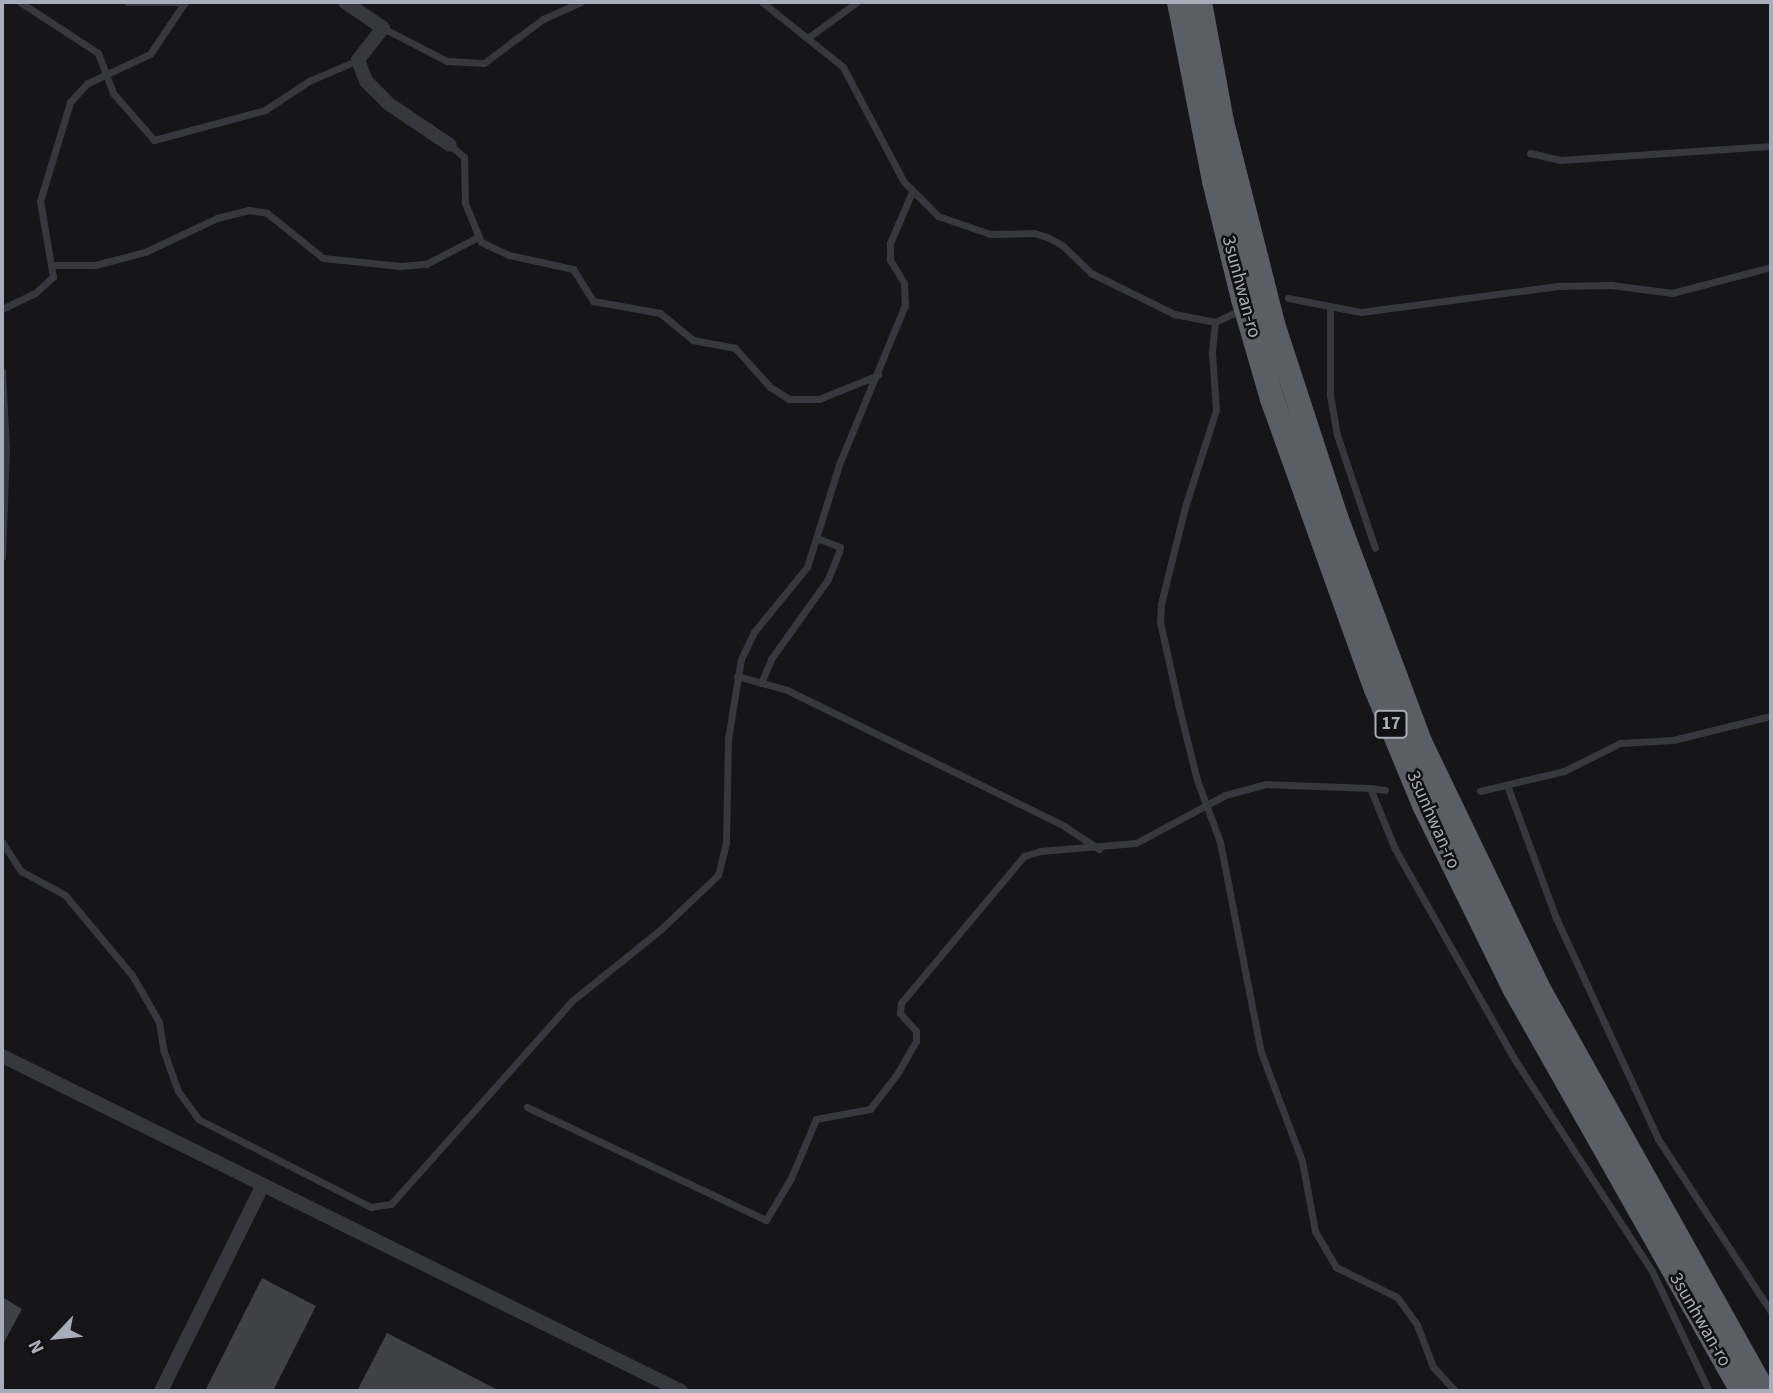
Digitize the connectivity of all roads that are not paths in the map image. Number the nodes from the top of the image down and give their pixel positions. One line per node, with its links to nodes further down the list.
1 (20, 2): 13 (lane)
2 (127, 2): 3 (lane)
3 (185, 2): 13 (lane)
4 (345, 2): 10 (street)
5 (581, 2): 10 (lane)
6 (762, 2): 11 (lane)
7 (857, 2): 11 (lane)
8 (1179, 2): 45 (highway, 3sunhwan-ro / 17)
9 (1200, 2): 45 (highway, 3sunhwan-ro / 17)
10 (383, 29): 12 (street)
11 (809, 37): 17 (lane)
12 (358, 60): 13 (lane); 14 (street)
13 (104, 74): 19 (lane)
14 (450, 145): 18 (lane)
15 (1771, 146): 16 (lane)
16 (1530, 153)
17 (912, 192): 25 (lane); 27 (lane)
18 (478, 237): 19 (lane); 27 (lane)
19 (54, 265): 23 (lane)
20 (1771, 267): 22 (lane)
21 (1288, 298): 22 (lane)
22 (1330, 307): 29 (lane)
23 (2, 309)
24 (1234, 313): 25 (lane)
25 (1215, 322): 38 (lane)
26 (2, 371): 30 (lane)
27 (878, 375): 28 (lane)
28 (817, 538): 31 (lane); 32 (lane)
29 (1375, 548)
30 (2, 557)
31 (737, 676): 32 (lane); 39 (lane)
32 (761, 683): 40 (lane)
33 (1771, 716): 34 (lane)
34 (1507, 785): 37 (lane); 44 (lane)
35 (1370, 788): 36 (lane); 38 (lane); 49 (lane)
36 (1385, 790)
37 (1480, 791)
38 (1209, 804): 40 (lane); 48 (lane)
39 (2, 842)
40 (1099, 849): 42 (lane)
41 (2, 1056): 43 (street)
42 (527, 1107)
43 (263, 1185): 46 (street); 47 (street)
44 (1771, 1312)
45 (1739, 1379): 50 (highway, 3sunhwan-ro / 17)
46 (161, 1391)
47 (681, 1391)
48 (1455, 1391)
49 (1709, 1391)
50 (1767, 1391)

